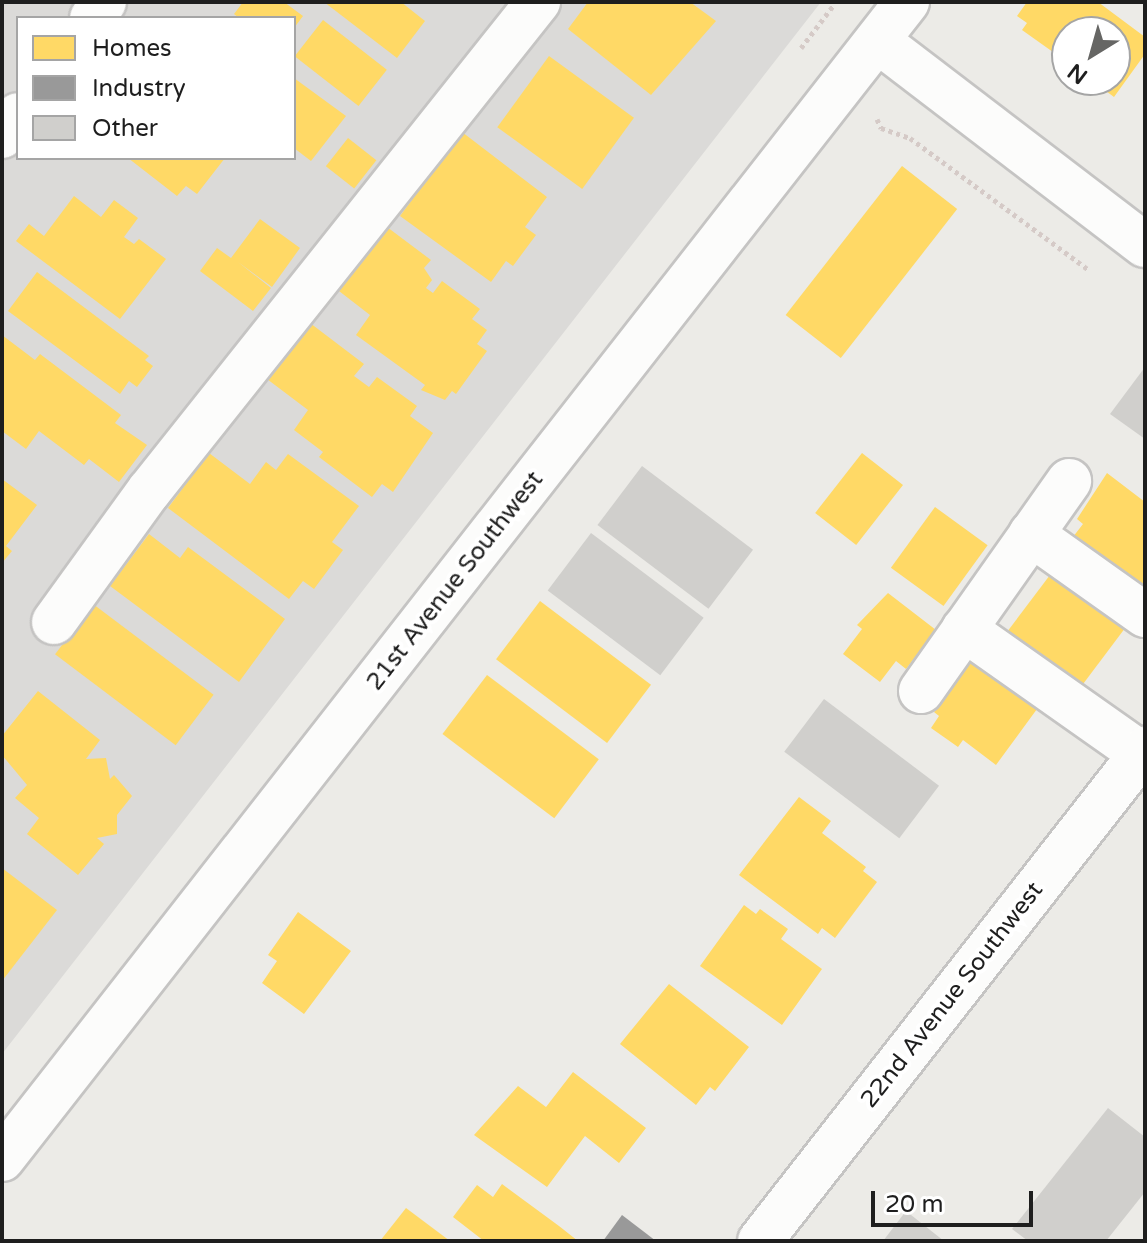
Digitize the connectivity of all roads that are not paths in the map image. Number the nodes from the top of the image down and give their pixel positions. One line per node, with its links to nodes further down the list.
1 (538, 2): 10 (street)
2 (907, 2): 3 (street, 21st Avenue Southwest)
3 (878, 41): 6 (street); 14 (street, 21st Avenue Southwest)
4 (16, 118): 5 (street)
5 (2, 136)
6 (1145, 245)
7 (1069, 481): 8 (street)
8 (1031, 534): 9 (street); 11 (street)
9 (1145, 615)
10 (54, 622)
11 (964, 629): 12 (street); 13 (street)
12 (921, 691)
13 (1143, 752): 15 (street, 22nd Avenue Southwest)
14 (2, 1159)
15 (760, 1241)

